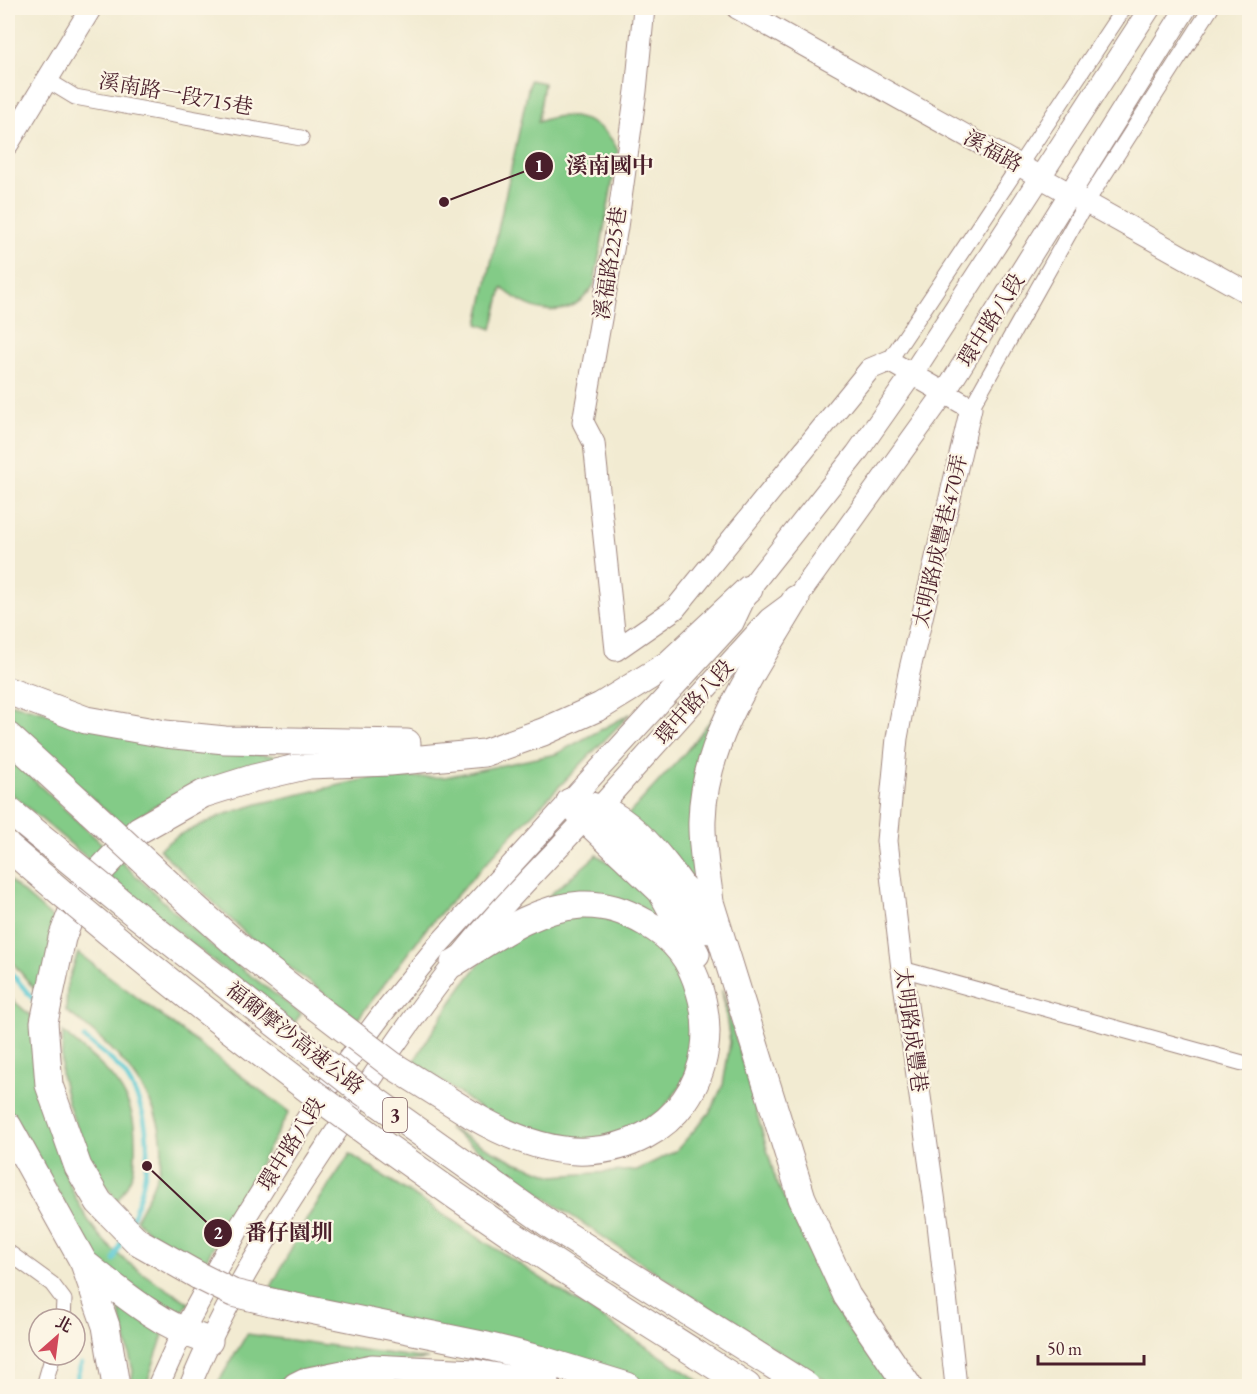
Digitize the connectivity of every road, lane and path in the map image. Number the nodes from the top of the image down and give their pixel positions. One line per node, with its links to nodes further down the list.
1 (92, 8): 8 (street)
2 (644, 8): 15 (street, 溪福路225巷)
3 (737, 8): 11 (street, 溪福路)
4 (1124, 8): 11 (street)
5 (1150, 8): 12 (street, 環中路八段)
6 (1186, 8): 13 (street, 環中路八段)
7 (1211, 8): 13 (street, 環中路八段)
8 (47, 80): 9 (street, 溪南路一段715巷); 10 (street)
9 (301, 138)
10 (8, 144)
11 (1020, 165): 12 (street, 溪福路); 15 (street)
12 (1040, 179): 13 (street, 溪福路); 16 (street, 環中路八段)
13 (1078, 199): 14 (street, 溪福路); 17 (street, 環中路八段); 18 (street, 環中路八段)
14 (1250, 294)
15 (889, 361): 16 (street)
16 (913, 373): 17 (street); 19 (street, 環中路八段)
17 (946, 392): 18 (street); 20 (street, 環中路八段)
18 (971, 408): 21 (street, 太明路成豐巷470弄)
19 (749, 589): 23 (highway); 26 (street, 環中路八段)
20 (796, 599): 26 (street, 環中路八段); 30 (highway)
21 (909, 673): 29 (street, 太明路成豐巷)
22 (8, 691): 23 (highway)
23 (543, 732): 46 (highway, bridge)
24 (8, 736): 31 (highway, bridge)
25 (8, 810): 48 (highway, 福爾摩沙高速公路 / 3, bridge)
26 (585, 810): 28 (street, 環中路八段); 30 (highway); 31 (highway); 37 (street, 環中路八段)
27 (8, 847): 47 (highway, 福爾摩沙高速公路 / 3, bridge)
28 (454, 963): 31 (highway); 38 (street, 環中路八段)
29 (902, 969): 32 (street); 50 (street, 太明路成豐巷)
30 (735, 979): 49 (highway)
31 (708, 1040)
32 (1250, 1065)
33 (8, 1126): 35 (highway)
34 (8, 1252): 36 (street)
35 (84, 1263): 37 (highway); 41 (highway)
36 (64, 1307)
37 (182, 1333): 38 (highway); 42 (street, 環中路八段)
38 (209, 1341): 43 (street, 環中路八段)
39 (50, 1367): 40 (street)
40 (44, 1386)
41 (116, 1386)
42 (158, 1386)
43 (190, 1386)
44 (296, 1386): 45 (highway)
45 (547, 1386)
46 (627, 1386)
47 (747, 1386)
48 (806, 1386)
49 (908, 1386)
50 (956, 1386)

